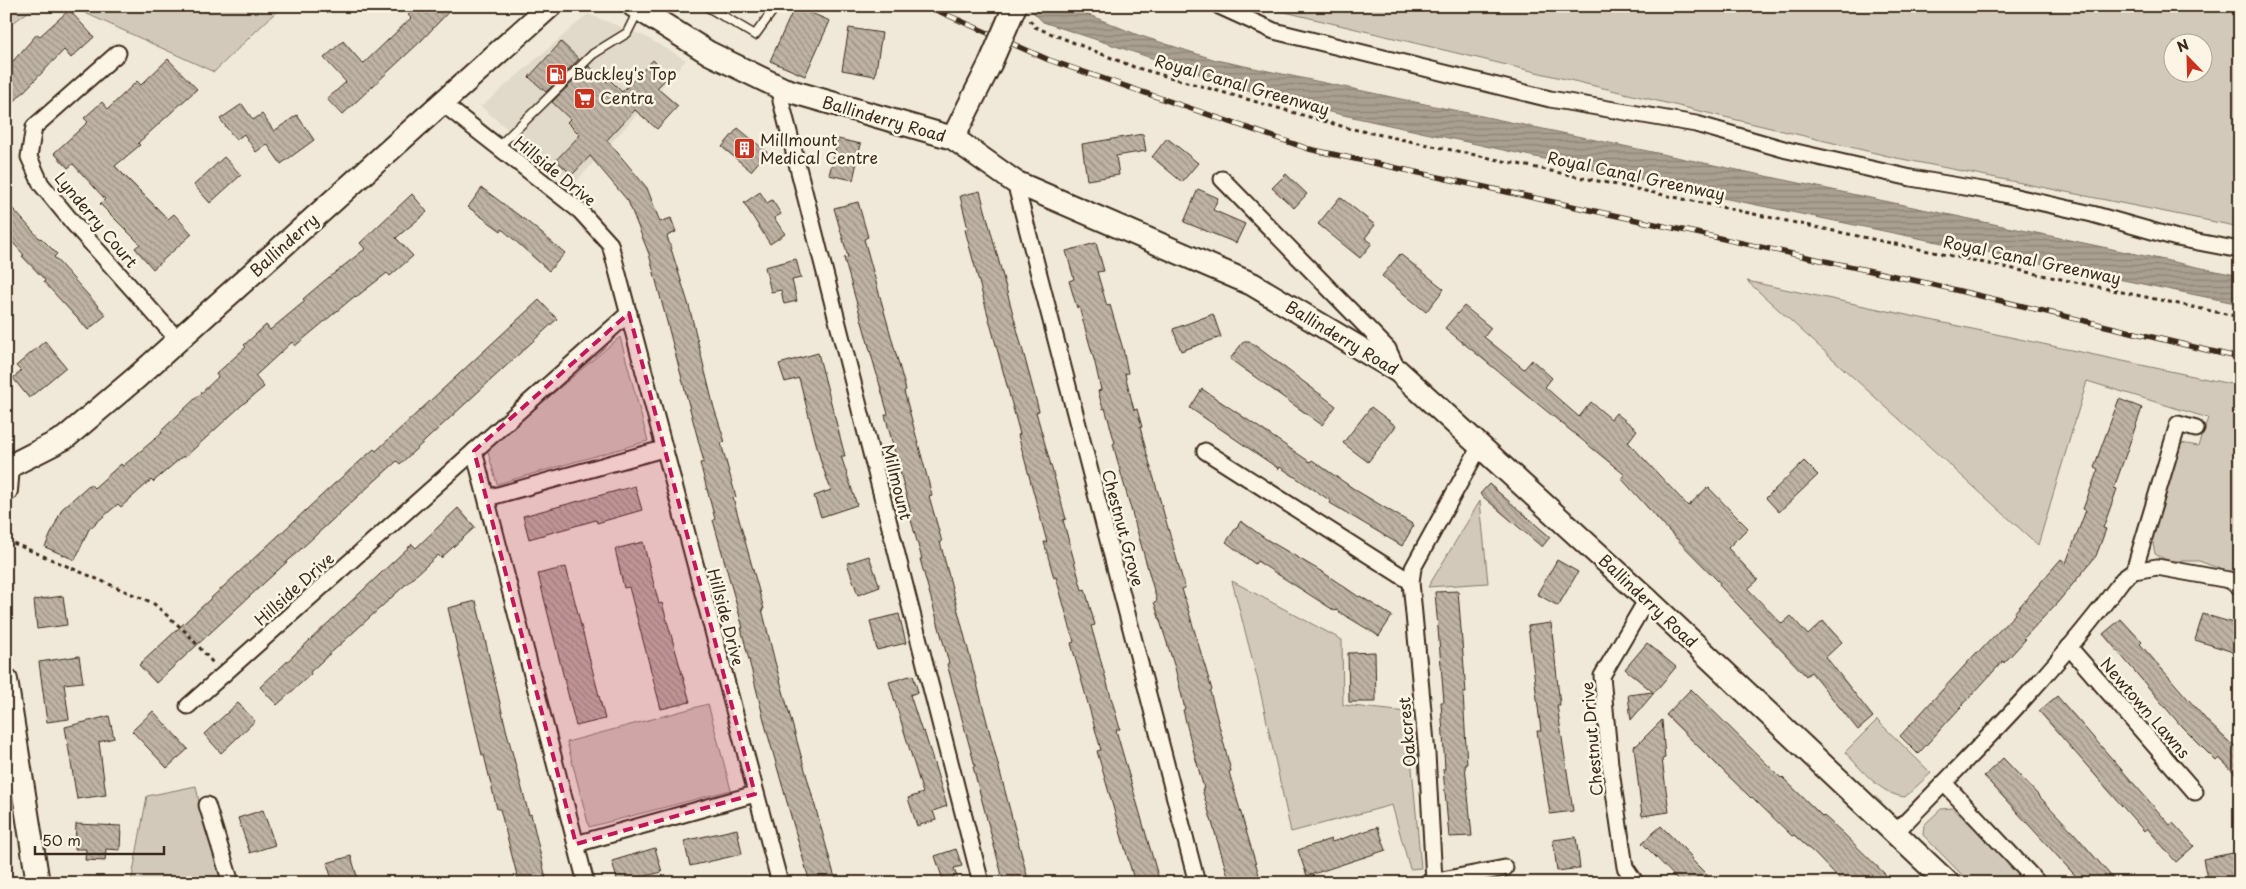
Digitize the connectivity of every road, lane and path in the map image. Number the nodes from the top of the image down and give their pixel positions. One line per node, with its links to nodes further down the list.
1 (550, 6): 10 (street, Ballinderry)
2 (706, 6): 3 (lane)
3 (776, 6)
4 (1015, 6): 11 (street, bridge)
5 (1219, 6): 15 (street)
6 (636, 8): 9 (street, Ballinderry Road); 12 (lane)
7 (1035, 27): 17 (path, Royal Canal Greenway)
8 (118, 53): 18 (street, Lynderry Court)
9 (783, 89): 11 (street, Ballinderry Road); 49 (street, Millmount)
10 (442, 103): 12 (street, Hillside Drive); 18 (street, Ballinderry)
11 (953, 138): 14 (street, Ballinderry Road)
12 (498, 147): 16 (street, Hillside Drive)
13 (1222, 179): 19 (street)
14 (1015, 182): 19 (street, Ballinderry Road); 50 (street, Chestnut Grove)
15 (2240, 250)
16 (629, 313): 22 (street, Hillside Drive); 23 (street, Hillside Drive)
17 (2240, 317)
18 (178, 340): 25 (street, Ballinderry)
19 (1398, 371): 21 (street, Ballinderry Road)
20 (2196, 429): 29 (street)
21 (1480, 446): 30 (street, Oakcrest); 32 (street, Ballinderry Road)
22 (663, 449): 27 (street); 39 (street, Hillside Drive)
23 (474, 451): 27 (street); 34 (street, Hillside Drive)
24 (1205, 451): 30 (street)
25 (7, 467): 26 (street)
26 (6, 490)
27 (487, 498): 42 (street)
28 (6, 540): 34 (path)
29 (2134, 571): 31 (street); 33 (street)
30 (1411, 582): 44 (street, Oakcrest)
31 (2240, 587)
32 (1647, 599): 41 (street, Ballinderry Road); 51 (street, Chestnut Drive)
33 (2069, 647): 37 (street); 38 (street, Newtown Lawns)
34 (223, 674): 36 (street, Hillside Drive)
35 (6, 680): 45 (street)
36 (188, 706)
37 (1944, 783): 41 (street); 53 (street)
38 (2195, 792)
39 (755, 794): 42 (street); 48 (street, Hillside Drive)
40 (207, 805): 46 (street)
41 (1895, 832): 52 (street, Ballinderry Road)
42 (576, 844): 47 (street)
43 (1505, 868): 44 (street, Oakcrest)
44 (1430, 882)
45 (38, 883)
46 (231, 883)
47 (586, 883)
48 (780, 883)
49 (981, 883)
50 (1197, 883)
51 (1636, 883)
52 (1948, 883)
53 (2038, 883)

